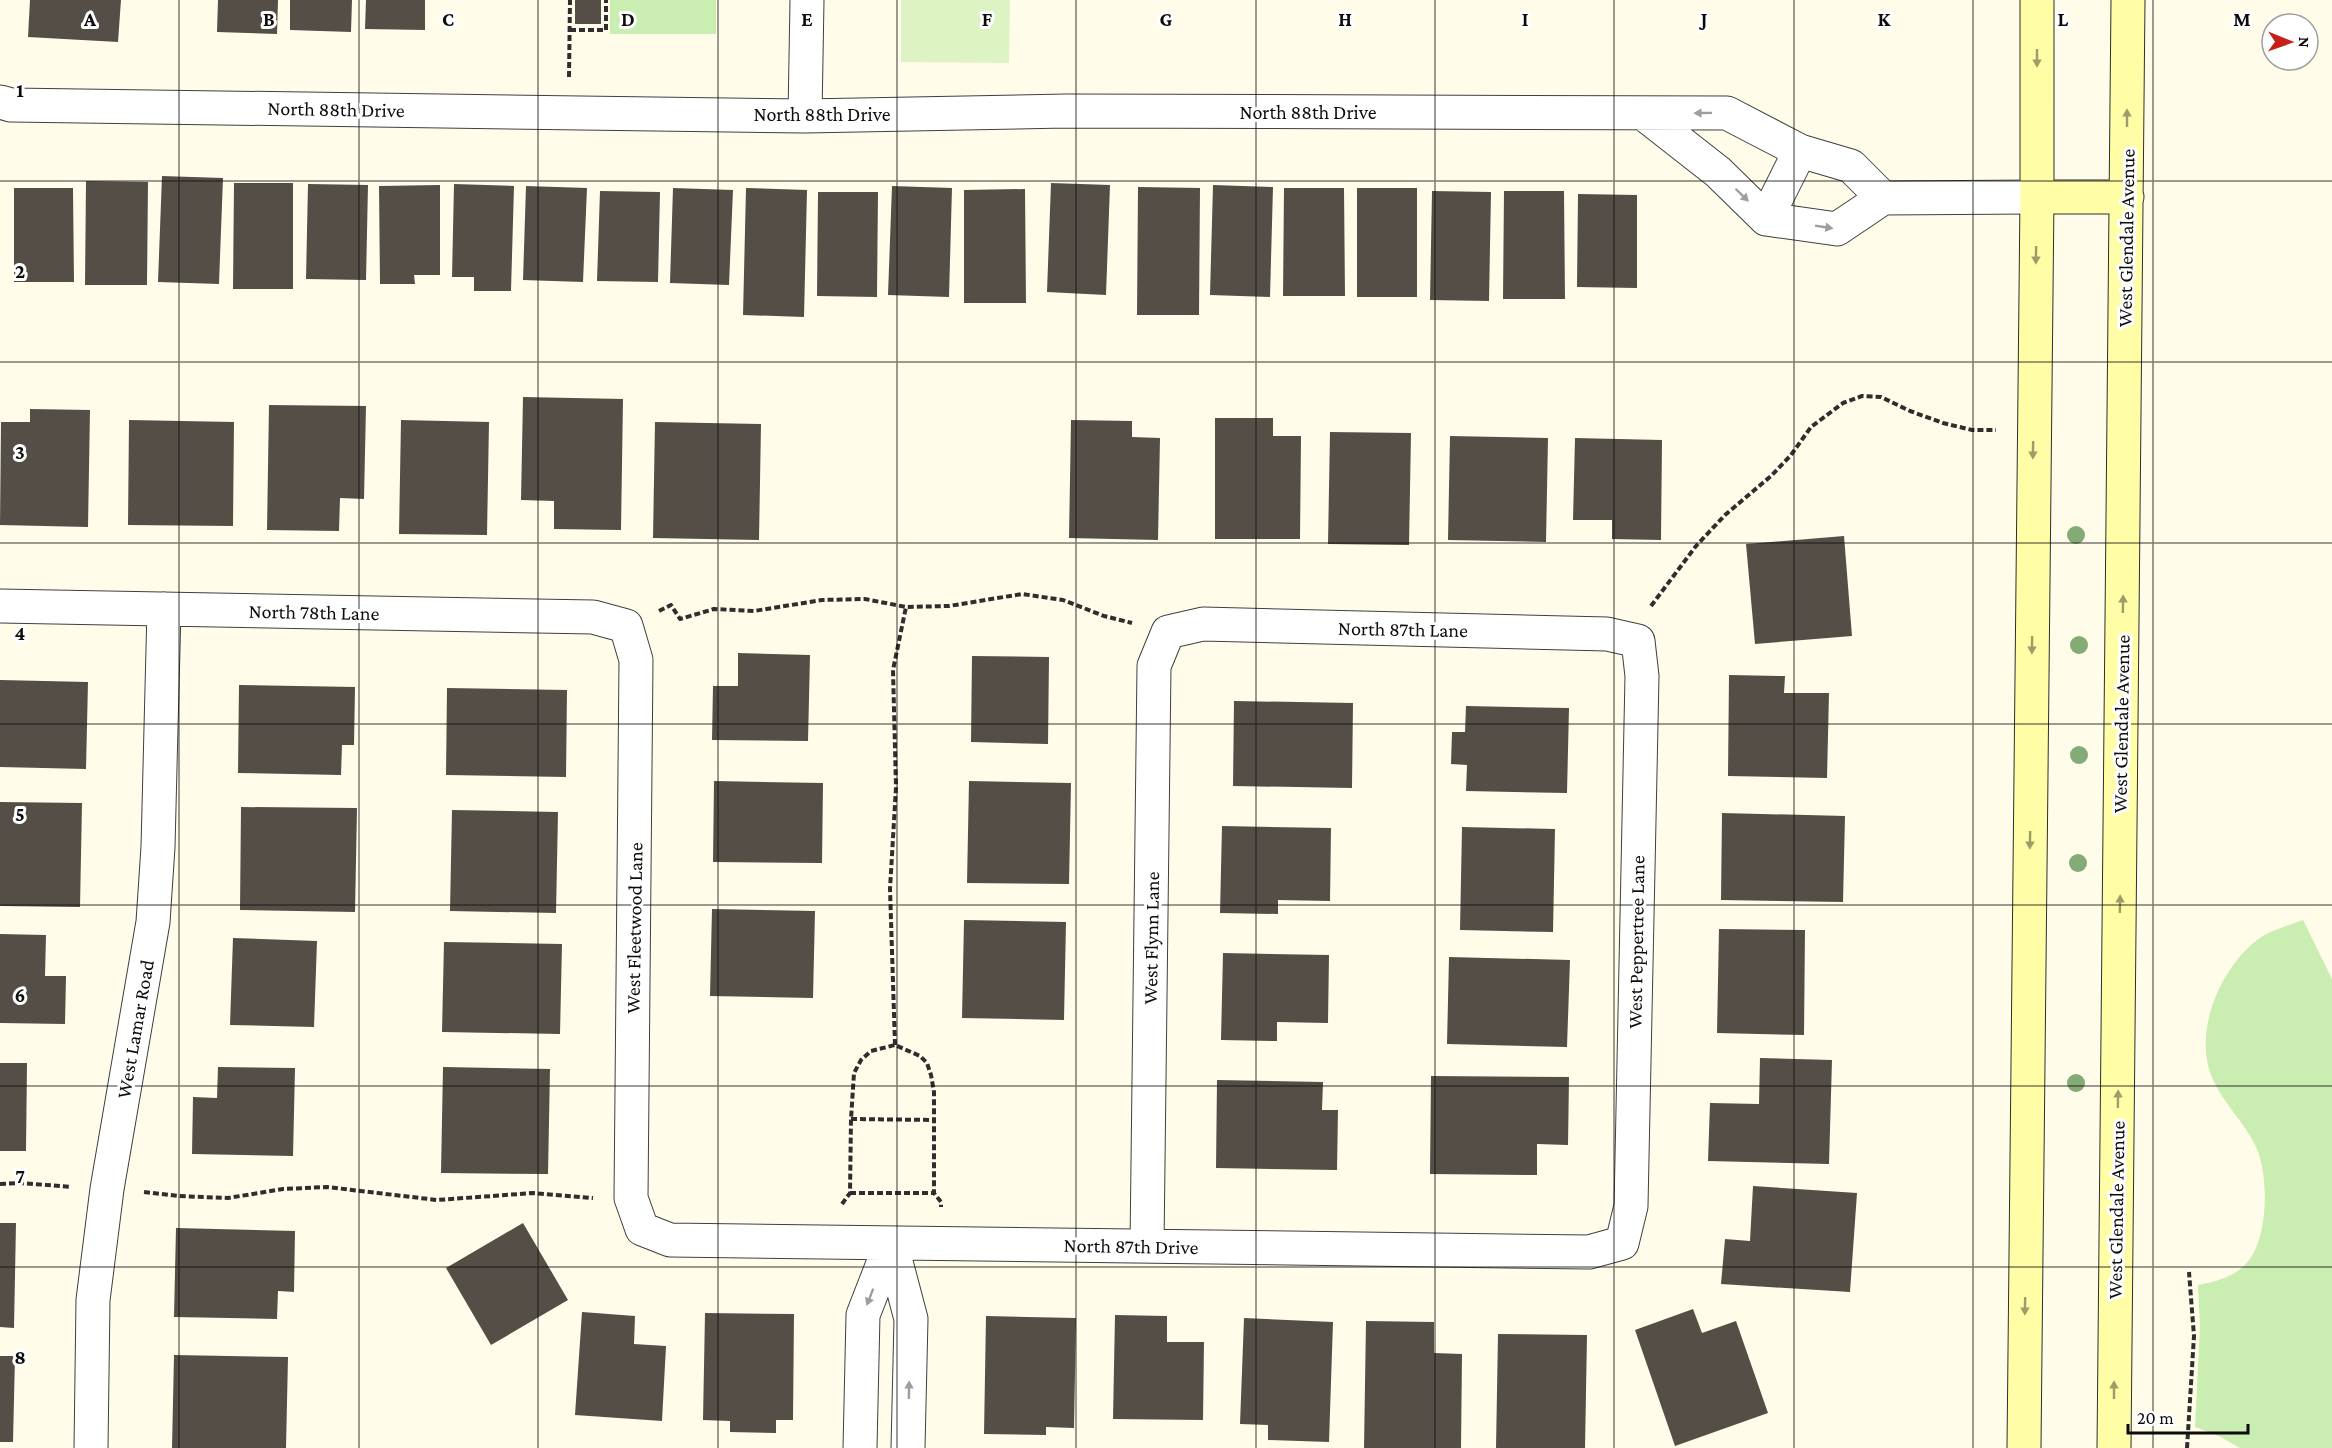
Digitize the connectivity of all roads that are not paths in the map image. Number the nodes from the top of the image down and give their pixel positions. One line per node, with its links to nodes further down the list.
1 (807, 0): 6 (street)
2 (2037, 0): 8 (main road, one-way to 8)
3 (2128, 0): 9 (main road, West Glendale Avenue, one-way to 3)
4 (0, 102): 6 (street, North 88th Drive)
5 (1644, 114): 6 (street, North 88th Drive); 7 (street, North 88th Drive, one-way to 5); 11 (street, one-way to 11)
6 (805, 116)
7 (1800, 151): 10 (street, North 88th Drive); 11 (street)
8 (2037, 197): 9 (main road); 10 (street); 24 (main road, one-way to 24)
9 (2127, 197): 25 (main road, West Glendale Avenue, one-way to 9)
10 (1883, 198): 11 (street, one-way to 10)
11 (1766, 219)
12 (0, 606): 13 (street, North 78th Lane)
13 (164, 609): 14 (street, North 78th Lane); 21 (street, West Lamar Road)
14 (626, 626): 17 (street, West Fleetwood Lane)
15 (1168, 632): 16 (street, North 87th Lane); 20 (street, West Flynn Lane)
16 (1638, 640): 19 (street, West Peppertree Lane)
17 (642, 1229): 18 (street, North 87th Drive)
18 (891, 1243): 20 (street, North 87th Drive); 22 (street, one-way to 22); 23 (street, one-way to 18)
19 (1622, 1243): 20 (street, North 87th Drive)
20 (1147, 1246)
21 (91, 1448)
22 (860, 1448)
23 (908, 1448)
24 (2024, 1448)
25 (2114, 1448)

